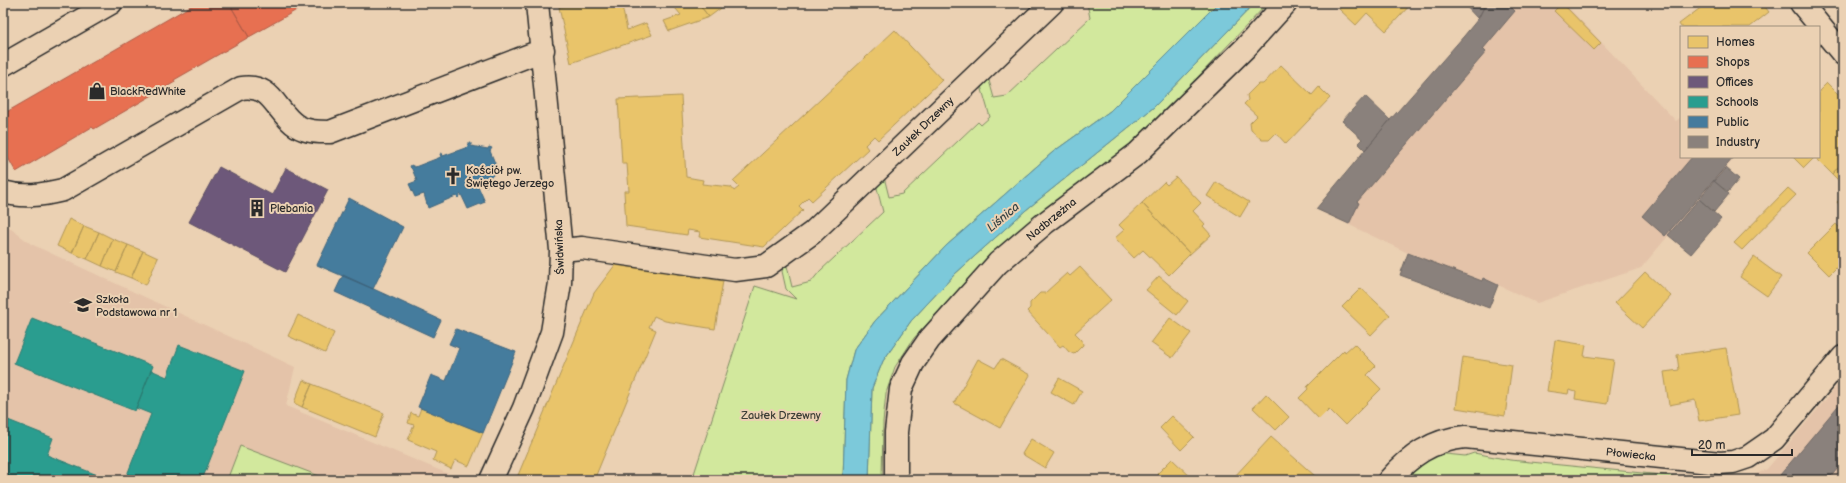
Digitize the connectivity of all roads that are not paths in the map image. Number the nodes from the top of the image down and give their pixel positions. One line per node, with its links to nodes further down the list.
1 (111, 3): 10 (street)
2 (537, 3): 8 (street, Świdwińska)
3 (1052, 3): 12 (street, Zaułek Drzewny)
4 (1286, 3): 15 (street, Nadbrzeżna)
5 (1801, 3): 7 (street)
6 (1820, 26): 9 (street)
7 (1820, 26)
8 (543, 50): 11 (street); 12 (street, Świdwińska)
9 (1843, 54)
10 (3, 65)
11 (3, 192)
12 (561, 250): 14 (street, Świdwińska)
13 (1843, 357): 16 (street, Płowiecka)
14 (491, 480)
15 (896, 480)
16 (1389, 480)

